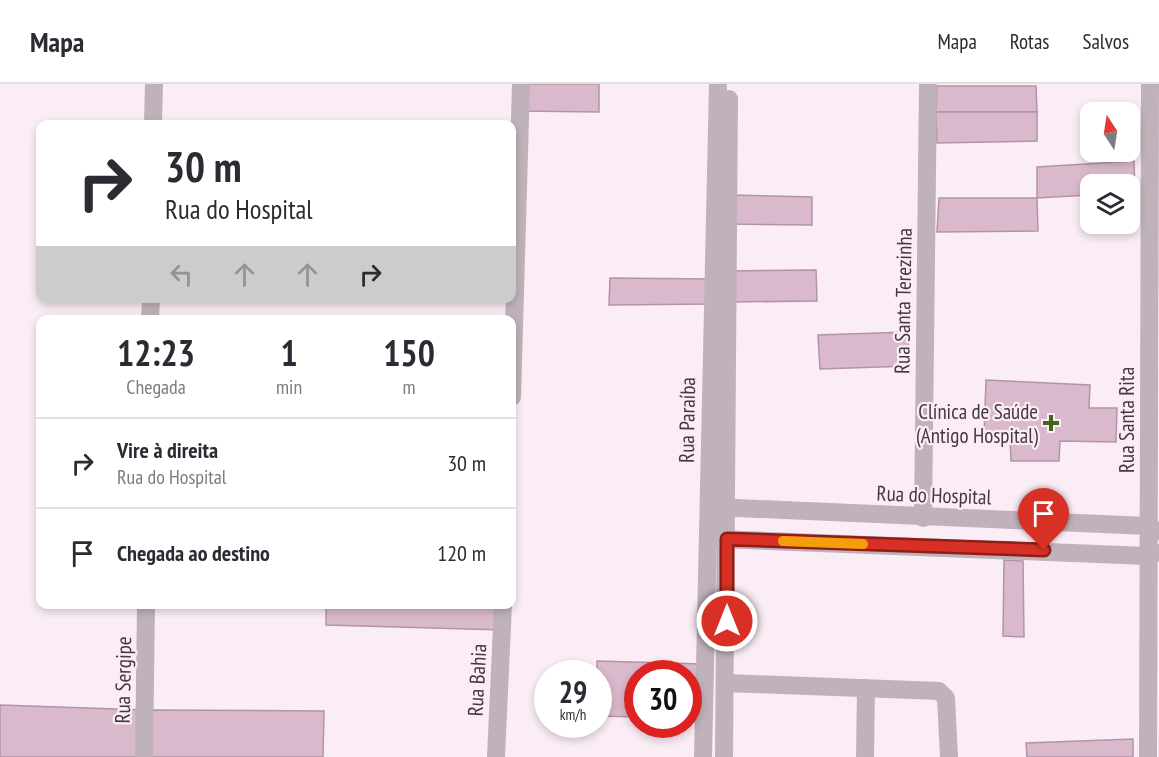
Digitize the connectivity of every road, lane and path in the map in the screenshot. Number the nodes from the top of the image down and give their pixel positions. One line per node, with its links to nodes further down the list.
1 (154, 84): 7 (street)
2 (521, 84): 8 (street)
3 (717, 84): 9 (street, Rua Paraíba)
4 (729, 84): 10 (street, Rua Paraíba)
5 (928, 84): 11 (street, Rua Santa Terezinha)
6 (1150, 84): 12 (street, Rua Santa Rita)
7 (153, 120)
8 (516, 258)
9 (707, 507): 10 (street, Rua do Hospital); 14 (street, Rua Paraíba)
10 (727, 508): 11 (street, Rua do Hospital); 13 (street, Rua Paraíba)
11 (923, 518): 12 (street, Rua do Hospital)
12 (1154, 529): 15 (street, Rua Santa Rita)
13 (727, 539): 14 (street); 15 (street); 18 (street, Rua Paraíba)
14 (706, 540): 22 (street, Rua Paraíba)
15 (1153, 554): 26 (street, Rua Santa Rita)
16 (146, 609): 20 (street, Rua Sergipe)
17 (503, 609): 21 (street, Rua Bahia)
18 (727, 683): 19 (street); 23 (street, Rua Paraíba)
19 (866, 688): 24 (street); 25 (street)
20 (144, 757)
21 (496, 757)
22 (703, 757)
23 (724, 757)
24 (865, 757)
25 (949, 757)
26 (1148, 757)

